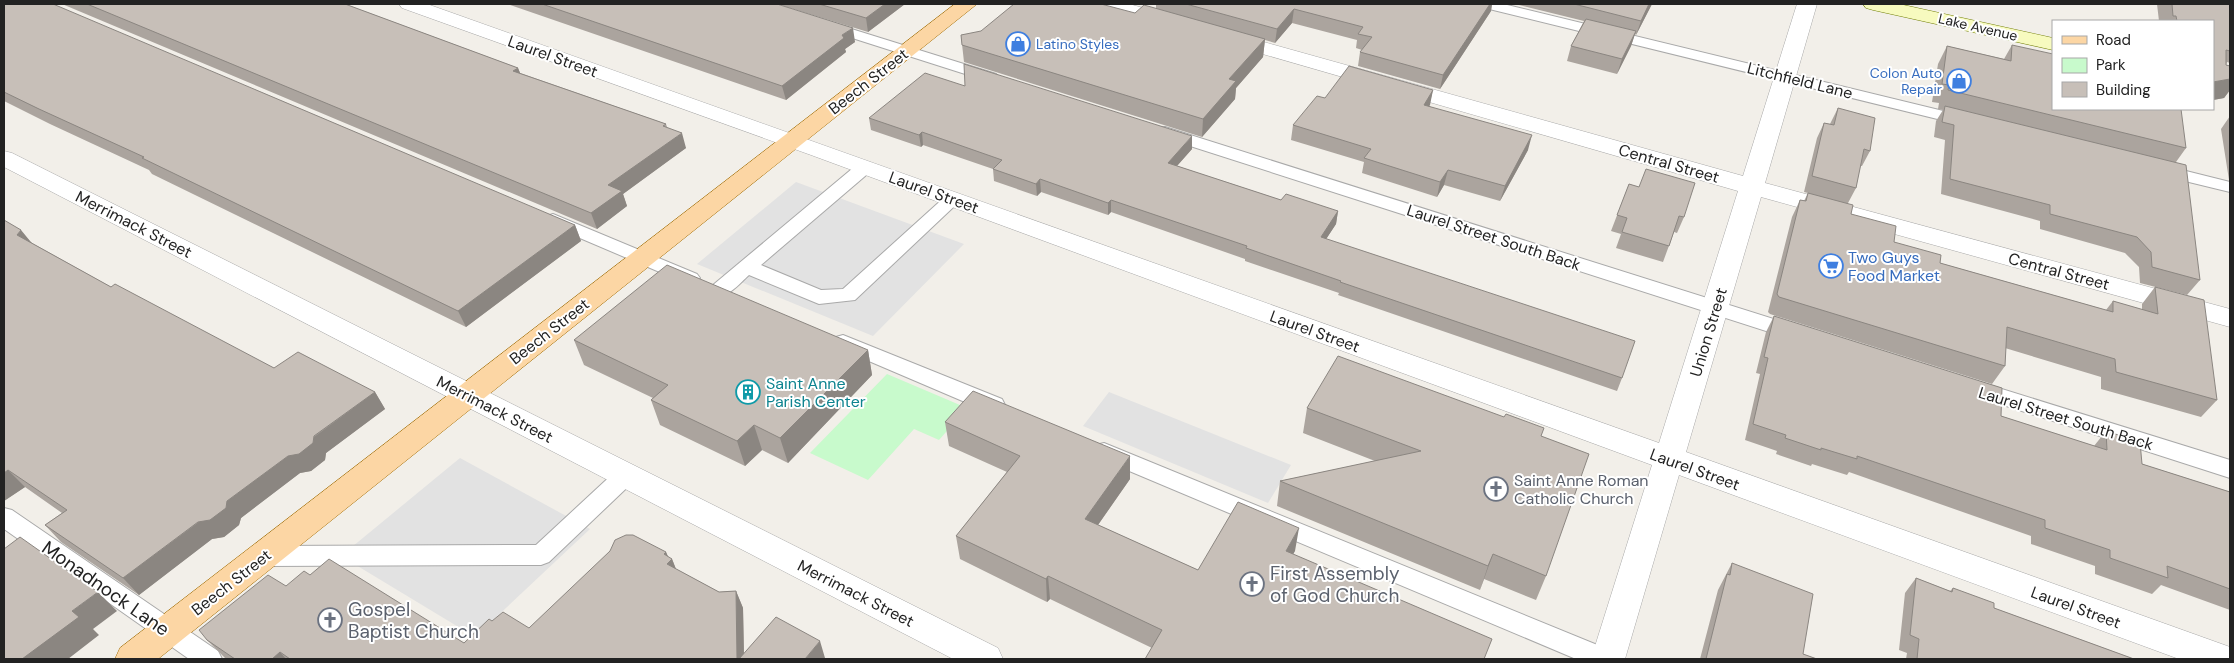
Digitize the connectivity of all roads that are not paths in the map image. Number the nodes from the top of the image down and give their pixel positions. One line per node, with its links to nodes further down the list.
1 (409, 4): 14 (street, Laurel Street)
2 (967, 4): 9 (main road, Beech Street)
3 (1108, 4): 18 (street, Central Street)
4 (1486, 4): 10 (lane, Litchfield Lane)
5 (1807, 4): 10 (street, Union Street)
6 (1874, 4): 8 (street, Lake Avenue)
7 (812, 20): 9 (lane)
8 (2052, 44)
9 (908, 50): 11 (lane); 14 (main road, Beech Street)
10 (1785, 76): 12 (lane, Litchfield Lane); 18 (street, Union Street)
11 (1008, 82)
12 (1981, 125)
13 (1150, 128): 26 (lane, Laurel Street South Back)
14 (793, 140): 17 (street, Laurel Street); 22 (main road, Beech Street)
15 (4, 158): 31 (street, Merrimack Street)
16 (2144, 165): 19 (lane)
17 (866, 167): 20 (street, Laurel Street); 23 (lane)
18 (1752, 186): 26 (street, Union Street); 27 (street, Central Street)
19 (2230, 187)
20 (953, 198): 23 (lane); 34 (street, Laurel Street)
21 (535, 212): 22 (lane)
22 (643, 258): 24 (lane); 31 (main road, Beech Street)
23 (747, 267): 24 (lane)
24 (720, 290): 25 (lane)
25 (738, 298)
26 (1715, 307): 29 (lane, Laurel Street South Back); 34 (street, Union Street)
27 (2230, 318)
28 (830, 336): 32 (lane)
29 (1814, 338)
30 (1956, 383): 35 (lane, Laurel Street South Back)
31 (468, 395): 36 (street, Merrimack Street); 38 (main road, Beech Street)
32 (1013, 413)
33 (1086, 443): 43 (lane)
34 (1669, 460): 44 (street, Union Street); 45 (street, Laurel Street)
35 (2230, 469)
36 (626, 475): 38 (lane); 42 (street, Merrimack Street)
37 (4, 517): 39 (lane, Monadnock Lane)
38 (264, 556): 39 (main road, Beech Street)
39 (168, 631): 40 (main road, Beech Street); 41 (lane, Monadnock Lane)
40 (132, 659)
41 (209, 659)
42 (986, 659)
43 (1603, 659)
44 (1608, 659)
45 (2220, 659)

